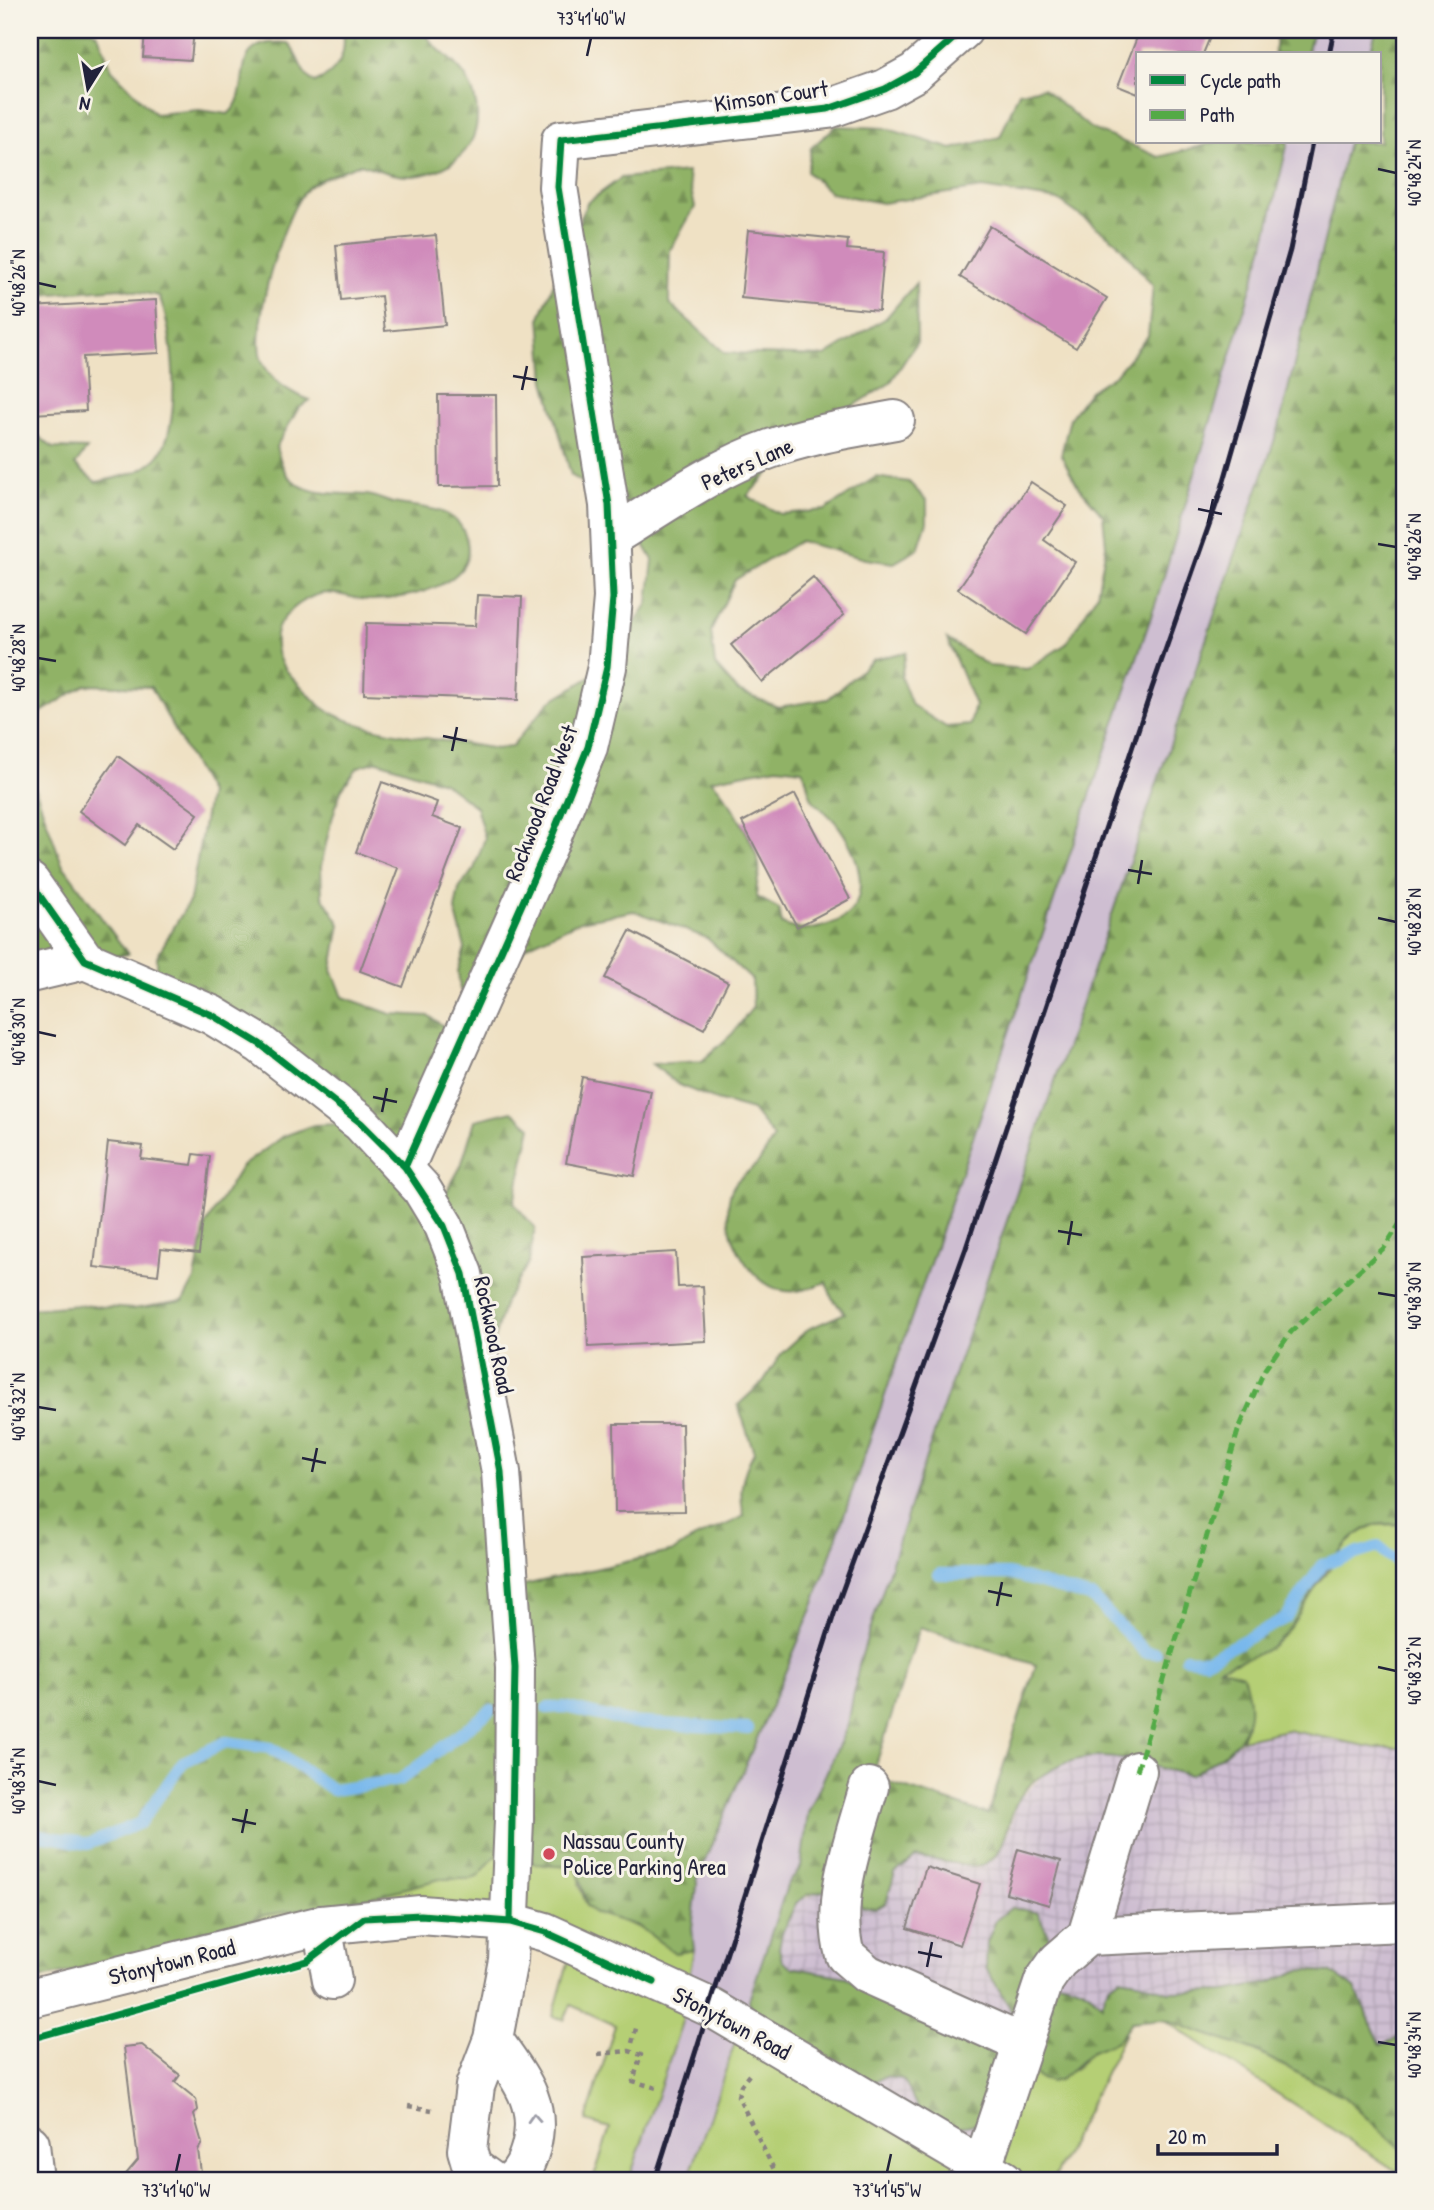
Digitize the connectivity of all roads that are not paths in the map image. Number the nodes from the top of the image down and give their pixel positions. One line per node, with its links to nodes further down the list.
1 (963, 30): 2 (street, Kimson Court)
2 (561, 140): 4 (street, Rockwood Road West)
3 (895, 420): 4 (street, Peters Lane)
4 (611, 537): 8 (street, Rockwood Road West)
5 (30, 882): 6 (street)
6 (85, 960): 7 (street); 8 (street, Rockwood Road)
7 (30, 973)
8 (405, 1167): 11 (street, Rockwood Road)
9 (1137, 1771): 14 (street)
10 (869, 1787): 18 (street)
11 (510, 1922): 13 (street, Stonytown Road); 17 (street, Rockwood Road); 20 (street, Stonytown Road)
12 (1404, 1922): 14 (street)
13 (322, 1925): 15 (street); 16 (street, Stonytown Road)
14 (1087, 1936): 18 (street)
15 (332, 1980)
16 (30, 1998)
17 (493, 2039): 22 (street, Rockwood Road); 23 (street, one-way to 17)
18 (1023, 2045): 20 (street)
19 (30, 2144): 21 (street)
20 (993, 2174)
21 (34, 2180)
22 (490, 2180)
23 (513, 2180)

